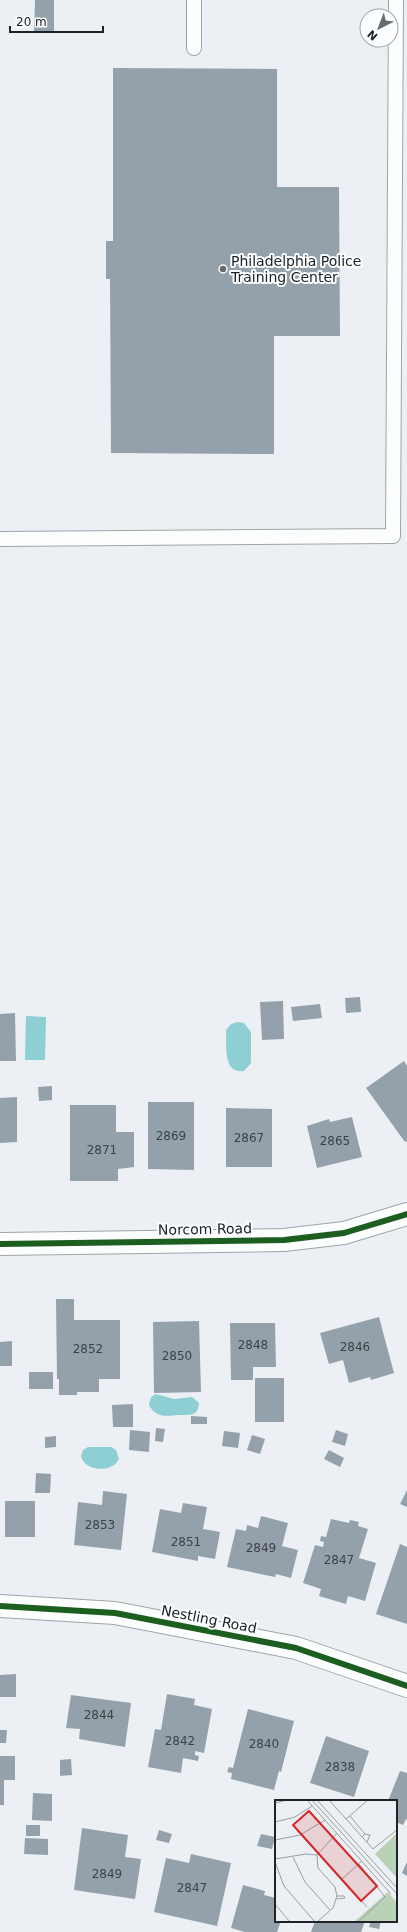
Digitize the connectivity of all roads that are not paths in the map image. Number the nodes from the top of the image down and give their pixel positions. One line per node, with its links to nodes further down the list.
1 (194, 0): 3 (lane)
2 (396, 0): 4 (lane)
3 (194, 48)
4 (0, 539)
5 (407, 1214): 6 (street, Norcom Road)
6 (0, 1244)
7 (0, 1606): 8 (street, Nestling Road)
8 (407, 1686)

